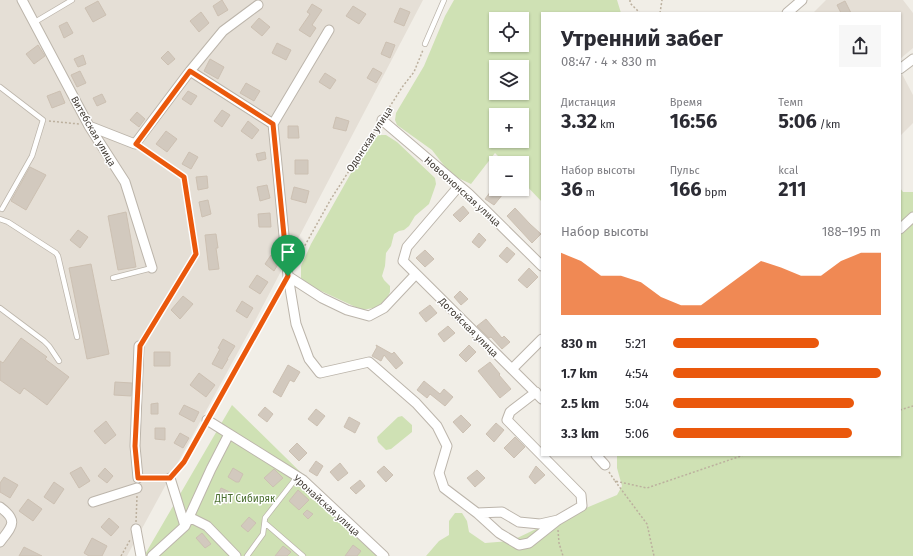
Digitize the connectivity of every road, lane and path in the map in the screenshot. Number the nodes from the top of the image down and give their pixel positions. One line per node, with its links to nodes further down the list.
1 (22, 0): 11 (street, Витебская улица)
2 (72, 0): 11 (lane)
3 (444, 0): 13 (lane)
4 (630, 0): 8 (path)
5 (662, 0): 9 (path)
6 (802, 0): 10 (street)
7 (258, 5): 16 (street)
8 (639, 12)
9 (660, 12)
10 (789, 12)
11 (34, 22): 21 (street, Витебская улица)
12 (329, 30): 20 (street)
13 (425, 44): 19 (path, Одонская улица)
14 (913, 59): 15 (street)
15 (901, 68)
16 (190, 71): 20 (street); 22 (street)
17 (0, 86): 18 (lane)
18 (43, 120): 21 (path); 24 (lane)
19 (382, 120): 23 (street, Новоононская улица); 28 (path, Одонская улица)
20 (273, 124): 32 (street)
21 (89, 126): 22 (street); 30 (street, Витебская улица)
22 (136, 144): 37 (lane)
23 (459, 186): 29 (street, Новоононская улица); 31 (street, Догойская улица)
24 (2, 209)
25 (913, 217): 27 (street)
26 (0, 219): 35 (lane)
27 (901, 228)
28 (295, 263)
29 (541, 265)
30 (152, 268): 33 (lane)
31 (416, 274): 32 (street); 39 (street, Догойская улица)
32 (288, 276): 43 (path); 57 (street)
33 (113, 278)
34 (0, 308): 38 (lane)
35 (77, 337)
36 (541, 340): 39 (street)
37 (140, 346): 51 (street)
38 (59, 360)
39 (512, 369): 40 (street, Догойская улица)
40 (539, 396): 45 (street, Догойская улица)
41 (913, 406): 42 (path)
42 (901, 410)
43 (207, 420): 44 (street, Уронайская улица); 52 (path)
44 (229, 434): 50 (street, Уронайская улица); 58 (street)
45 (541, 454)
46 (543, 456): 59 (street, Догойская улица)
47 (597, 456): 49 (street)
48 (741, 456): 53 (path)
49 (605, 465): 53 (path)
50 (297, 477): 60 (lane); 70 (street, Уронайская улица)
51 (138, 478): 52 (path)
52 (170, 478): 61 (street)
53 (615, 481): 72 (path)
54 (137, 488): 55 (street); 62 (path)
55 (93, 502)
56 (0, 506): 63 (street)
57 (477, 513): 59 (street, Догойская улица); 59 (street)
58 (189, 517): 61 (street); 67 (street)
59 (558, 520): 71 (path)
60 (265, 523): 68 (lane); 69 (lane)
61 (185, 526): 66 (street)
62 (136, 529): 64 (path); 65 (street)
63 (0, 542)
64 (121, 556)
65 (141, 556)
66 (152, 556)
67 (236, 556)
68 (247, 556)
69 (303, 556)
70 (384, 556)
71 (563, 556)
72 (654, 556)

